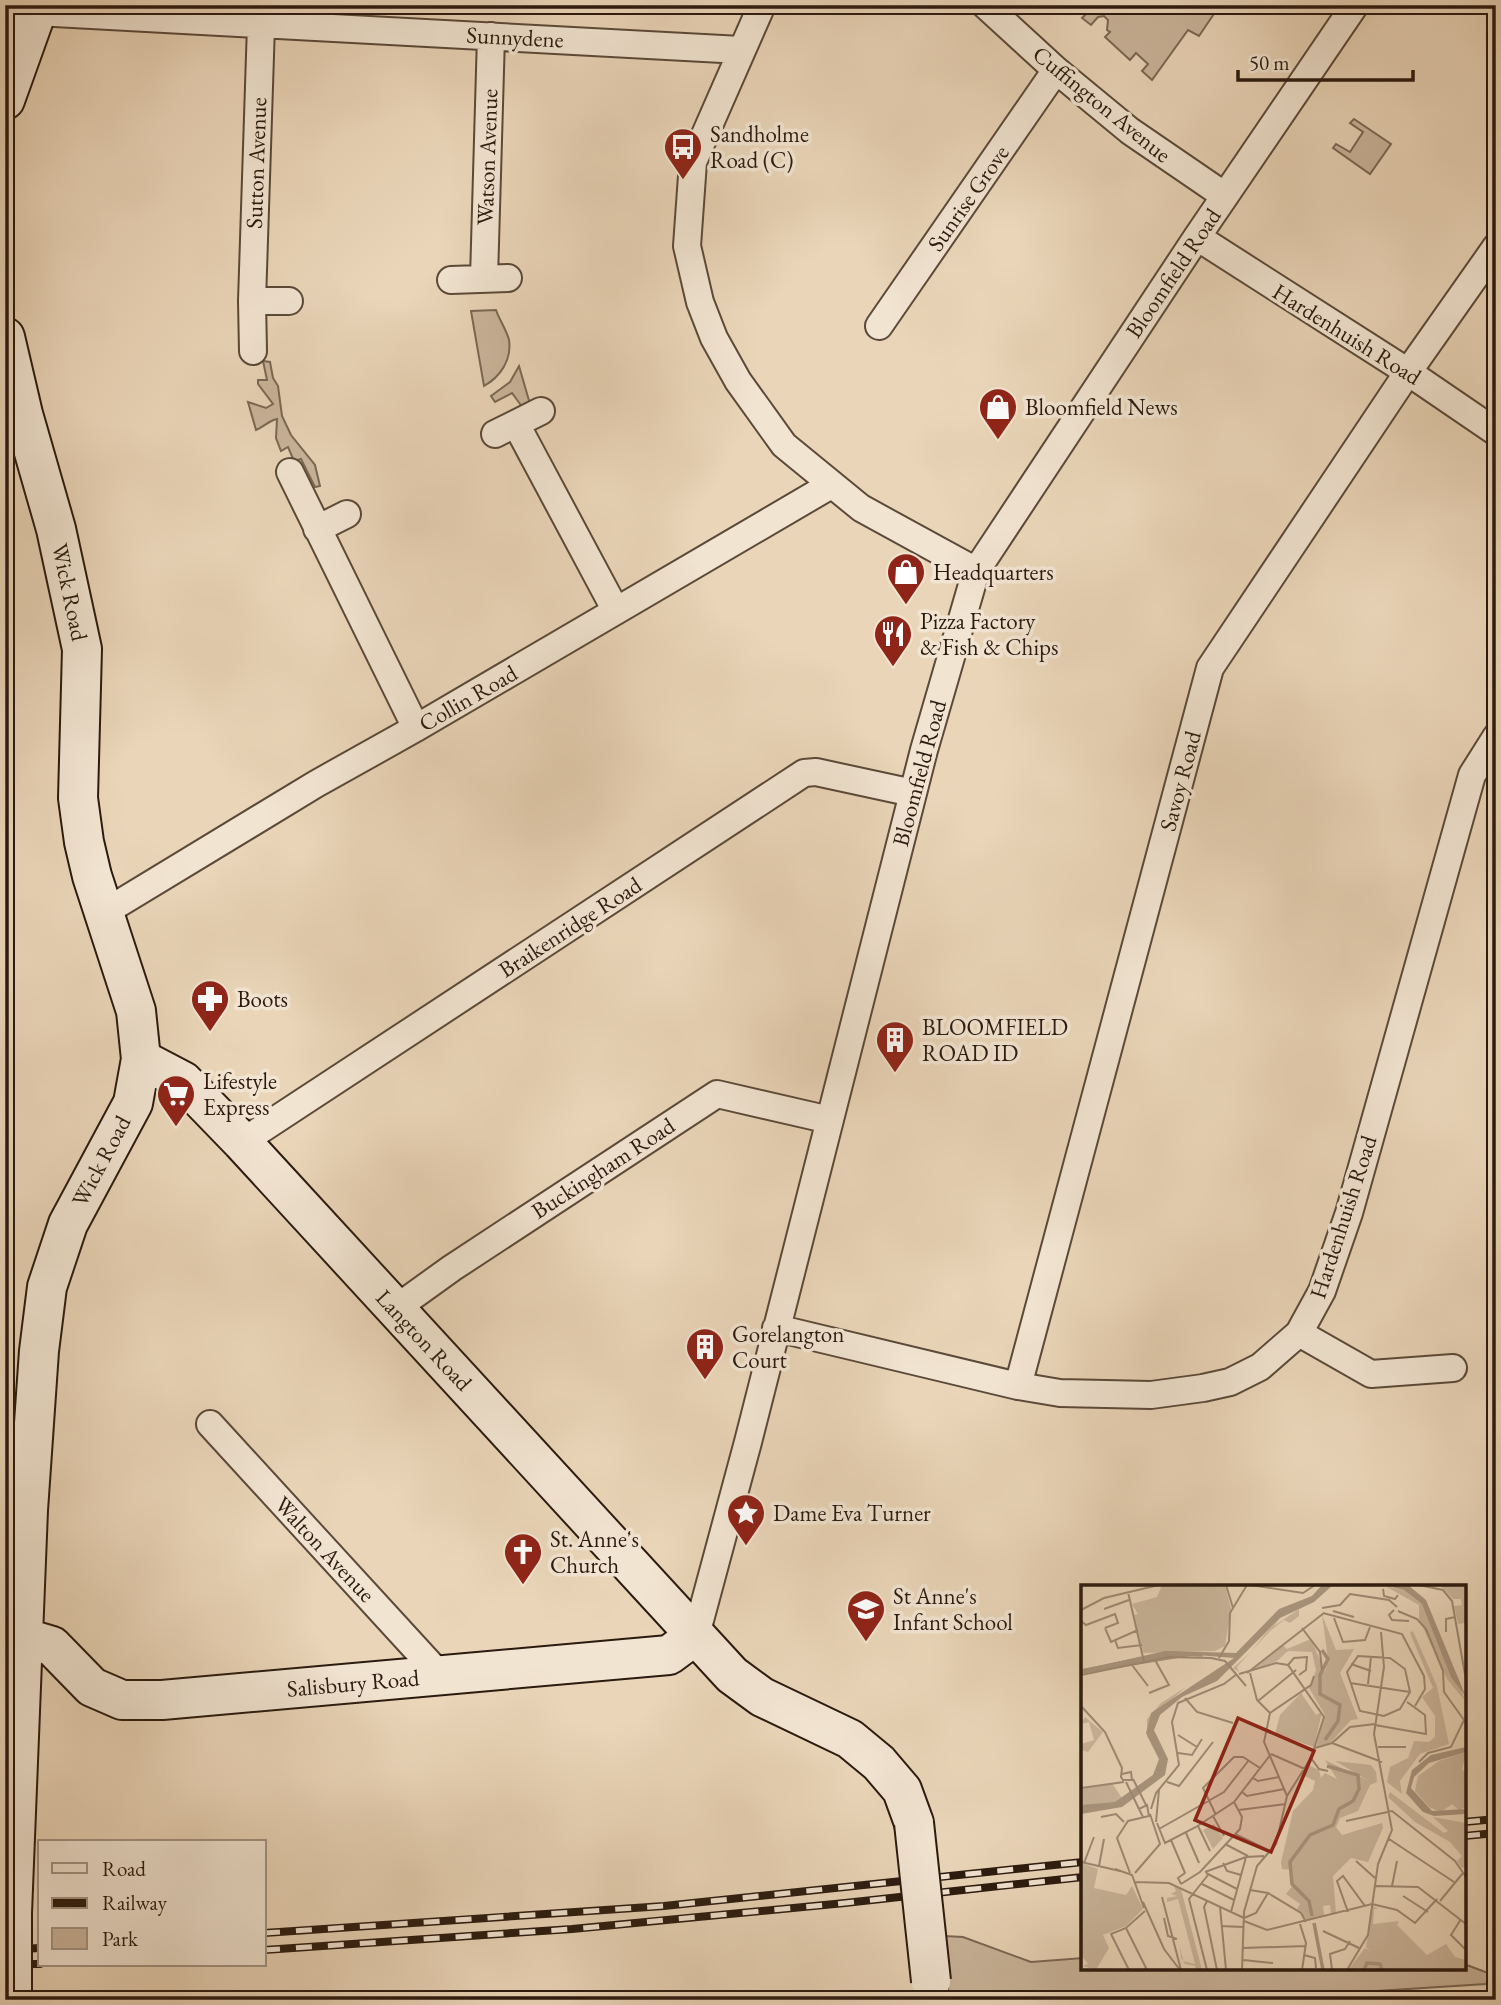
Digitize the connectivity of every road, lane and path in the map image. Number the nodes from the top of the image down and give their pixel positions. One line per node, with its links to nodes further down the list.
1 (762, 5): 7 (street)
2 (985, 5): 8 (street, Cuffington Avenue)
3 (1355, 5): 10 (street, Bloomfield Road)
4 (38, 9): 5 (street, Sunnydene); 9 (street)
5 (261, 25): 6 (street, Sunnydene); 14 (street, Sutton Avenue)
6 (491, 36): 7 (street, Sunnydene); 13 (street, Watson Avenue)
7 (741, 50): 23 (street)
8 (1056, 70): 10 (street, Cuffington Avenue); 16 (street, Sunrise Grove)
9 (5, 100)
10 (1225, 196): 11 (street, Bloomfield Road)
11 (1197, 237): 19 (street, Hardenhuish Road); 26 (street, Bloomfield Road)
12 (1496, 247): 19 (street, Savoy Road)
13 (451, 280)
14 (252, 301): 15 (street); 18 (street, Sutton Avenue)
15 (289, 301)
16 (879, 326)
17 (5, 337): 31 (street, Wick Road)
18 (253, 351)
19 (1408, 372): 21 (street, Hardenhuish Road); 39 (street, Savoy Road)
20 (541, 411): 27 (street)
21 (1496, 432)
22 (290, 472): 25 (street)
23 (831, 485): 26 (street); 27 (street, Collin Road)
24 (347, 514): 25 (street)
25 (317, 529): 28 (street)
26 (976, 571): 30 (street, Bloomfield Road)
27 (616, 611): 28 (street, Collin Road)
28 (416, 728): 31 (street, Collin Road)
29 (1496, 737): 37 (street, Hardenhuish Road)
30 (913, 793): 33 (street, Bloomfield Road); 34 (street, Braikenridge Road)
31 (105, 912): 32 (street, Wick Road)
32 (141, 1059): 34 (street, Langton Road); 42 (street, Wick Road)
33 (830, 1120): 35 (street, Buckingham Road); 36 (street, Bloomfield Road)
34 (242, 1142): 35 (street, Langton Road)
35 (395, 1309): 41 (street, Langton Road)
36 (776, 1328): 39 (street, Hardenhuish Road); 41 (street, Bloomfield Road)
37 (1299, 1333): 38 (street); 39 (street, Hardenhuish Road)
38 (1453, 1368)
39 (1018, 1386)
40 (210, 1424): 43 (street, Walton Avenue)
41 (696, 1636): 43 (street, Salisbury Road); 45 (street, Langton Road, bridge)
42 (24, 1638): 43 (street, Salisbury Road); 44 (street, Wick Road)
43 (439, 1675)
44 (10, 1853): 46 (street, Wick Road, bridge)
45 (932, 1990)
46 (12, 2000)

